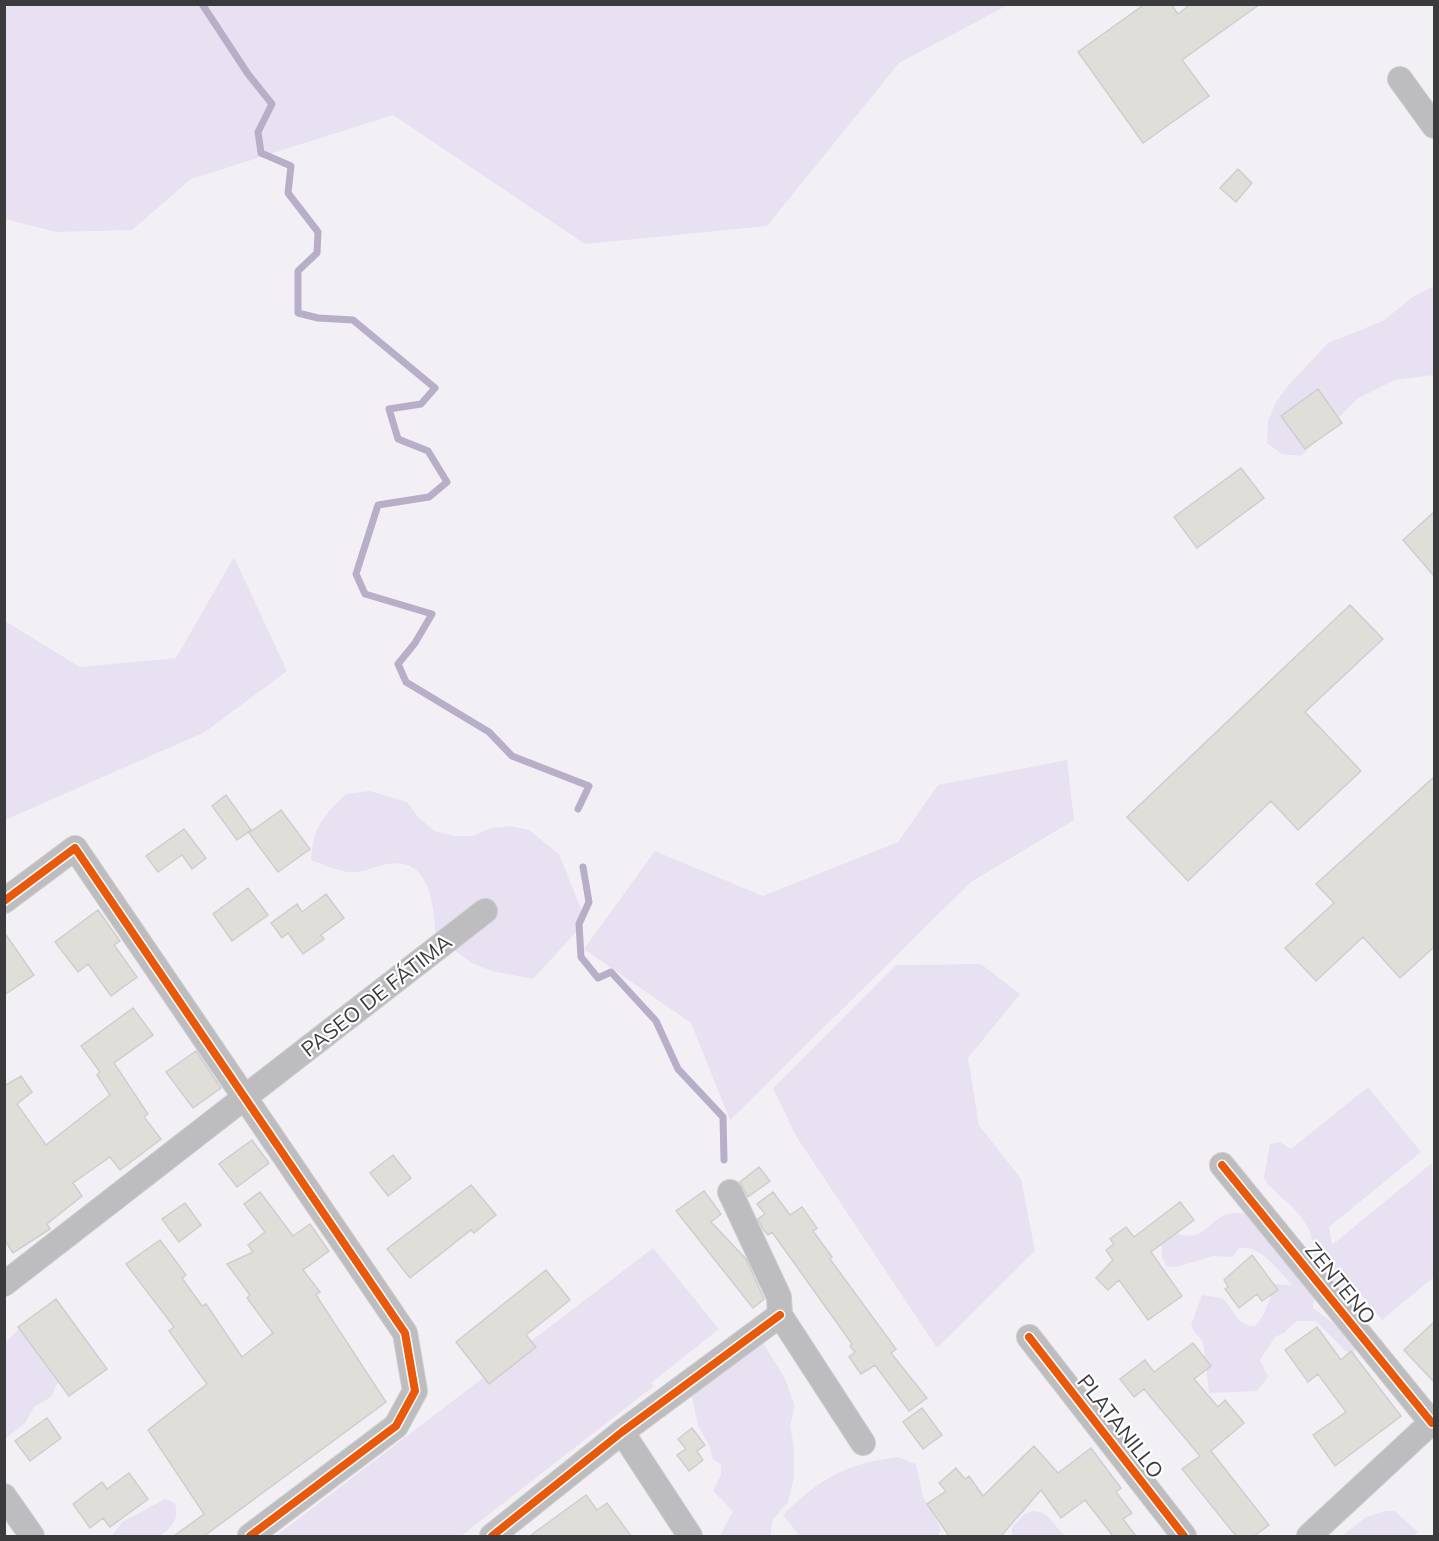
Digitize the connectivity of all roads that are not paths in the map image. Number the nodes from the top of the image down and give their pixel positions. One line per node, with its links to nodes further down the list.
1 (1400, 79): 2 (street)
2 (1434, 126)
3 (4, 901): 5 (street)
4 (485, 911): 5 (street, PASEO DE FÁTIMA)
5 (244, 1098): 8 (street, PASEO DE FÁTIMA); 16 (street)
6 (1222, 1165): 11 (street, ZENTENO)
7 (730, 1192): 9 (street)
8 (4, 1284)
9 (780, 1315): 12 (street); 13 (street)
10 (1029, 1337): 19 (street, PLATANILLO)
11 (1433, 1421): 20 (street)
12 (622, 1432): 17 (street); 18 (street)
13 (863, 1443)
14 (4, 1496): 15 (street)
15 (32, 1536)
16 (250, 1536)
17 (492, 1536)
18 (690, 1536)
19 (1184, 1536)
20 (1310, 1536)

